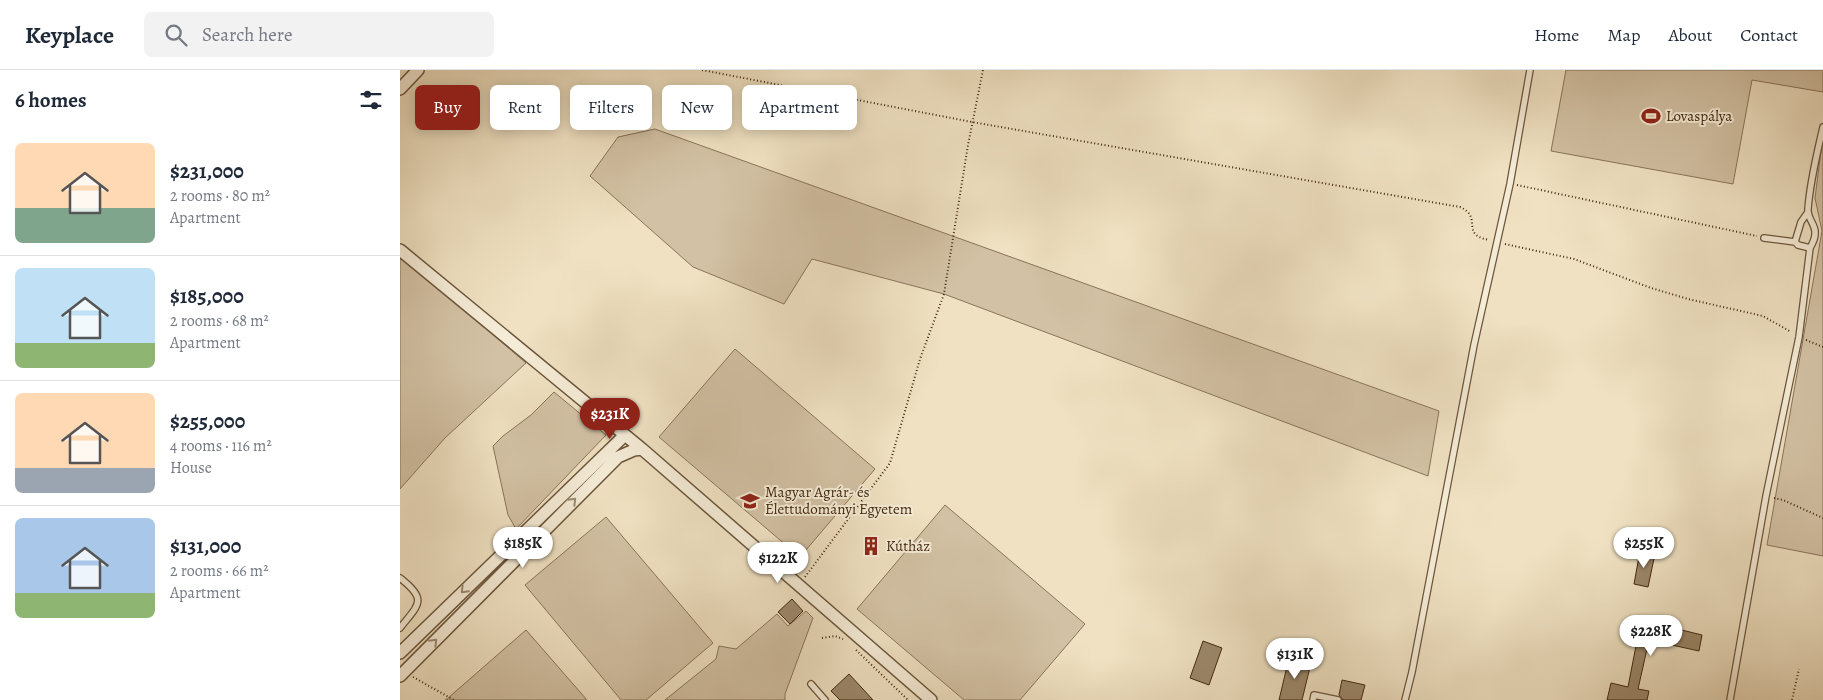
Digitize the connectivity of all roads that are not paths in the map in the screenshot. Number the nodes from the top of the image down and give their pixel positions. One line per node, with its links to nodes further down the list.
1 (418, 70): 3 (street)
2 (1530, 70): 23 (lane)
3 (400, 89)
4 (1823, 127): 5 (lane)
5 (1808, 212): 7 (lane); 8 (lane)
6 (1764, 238): 7 (lane)
7 (1795, 242): 8 (lane)
8 (1810, 248): 24 (lane)
9 (400, 250): 10 (street)
10 (625, 436): 11 (street); 12 (street)
11 (642, 449): 13 (street, one-way to 11); 20 (street)
12 (512, 544): 13 (street); 16 (street, one-way to 16)
13 (521, 553): 17 (street, one-way to 13)
14 (400, 578): 15 (lane)
15 (400, 628)
16 (400, 653)
17 (402, 674)
18 (811, 684): 19 (lane)
19 (825, 700)
20 (931, 700)
21 (1313, 700): 22 (lane)
22 (1338, 700)
23 (1405, 700)
24 (1730, 700)

